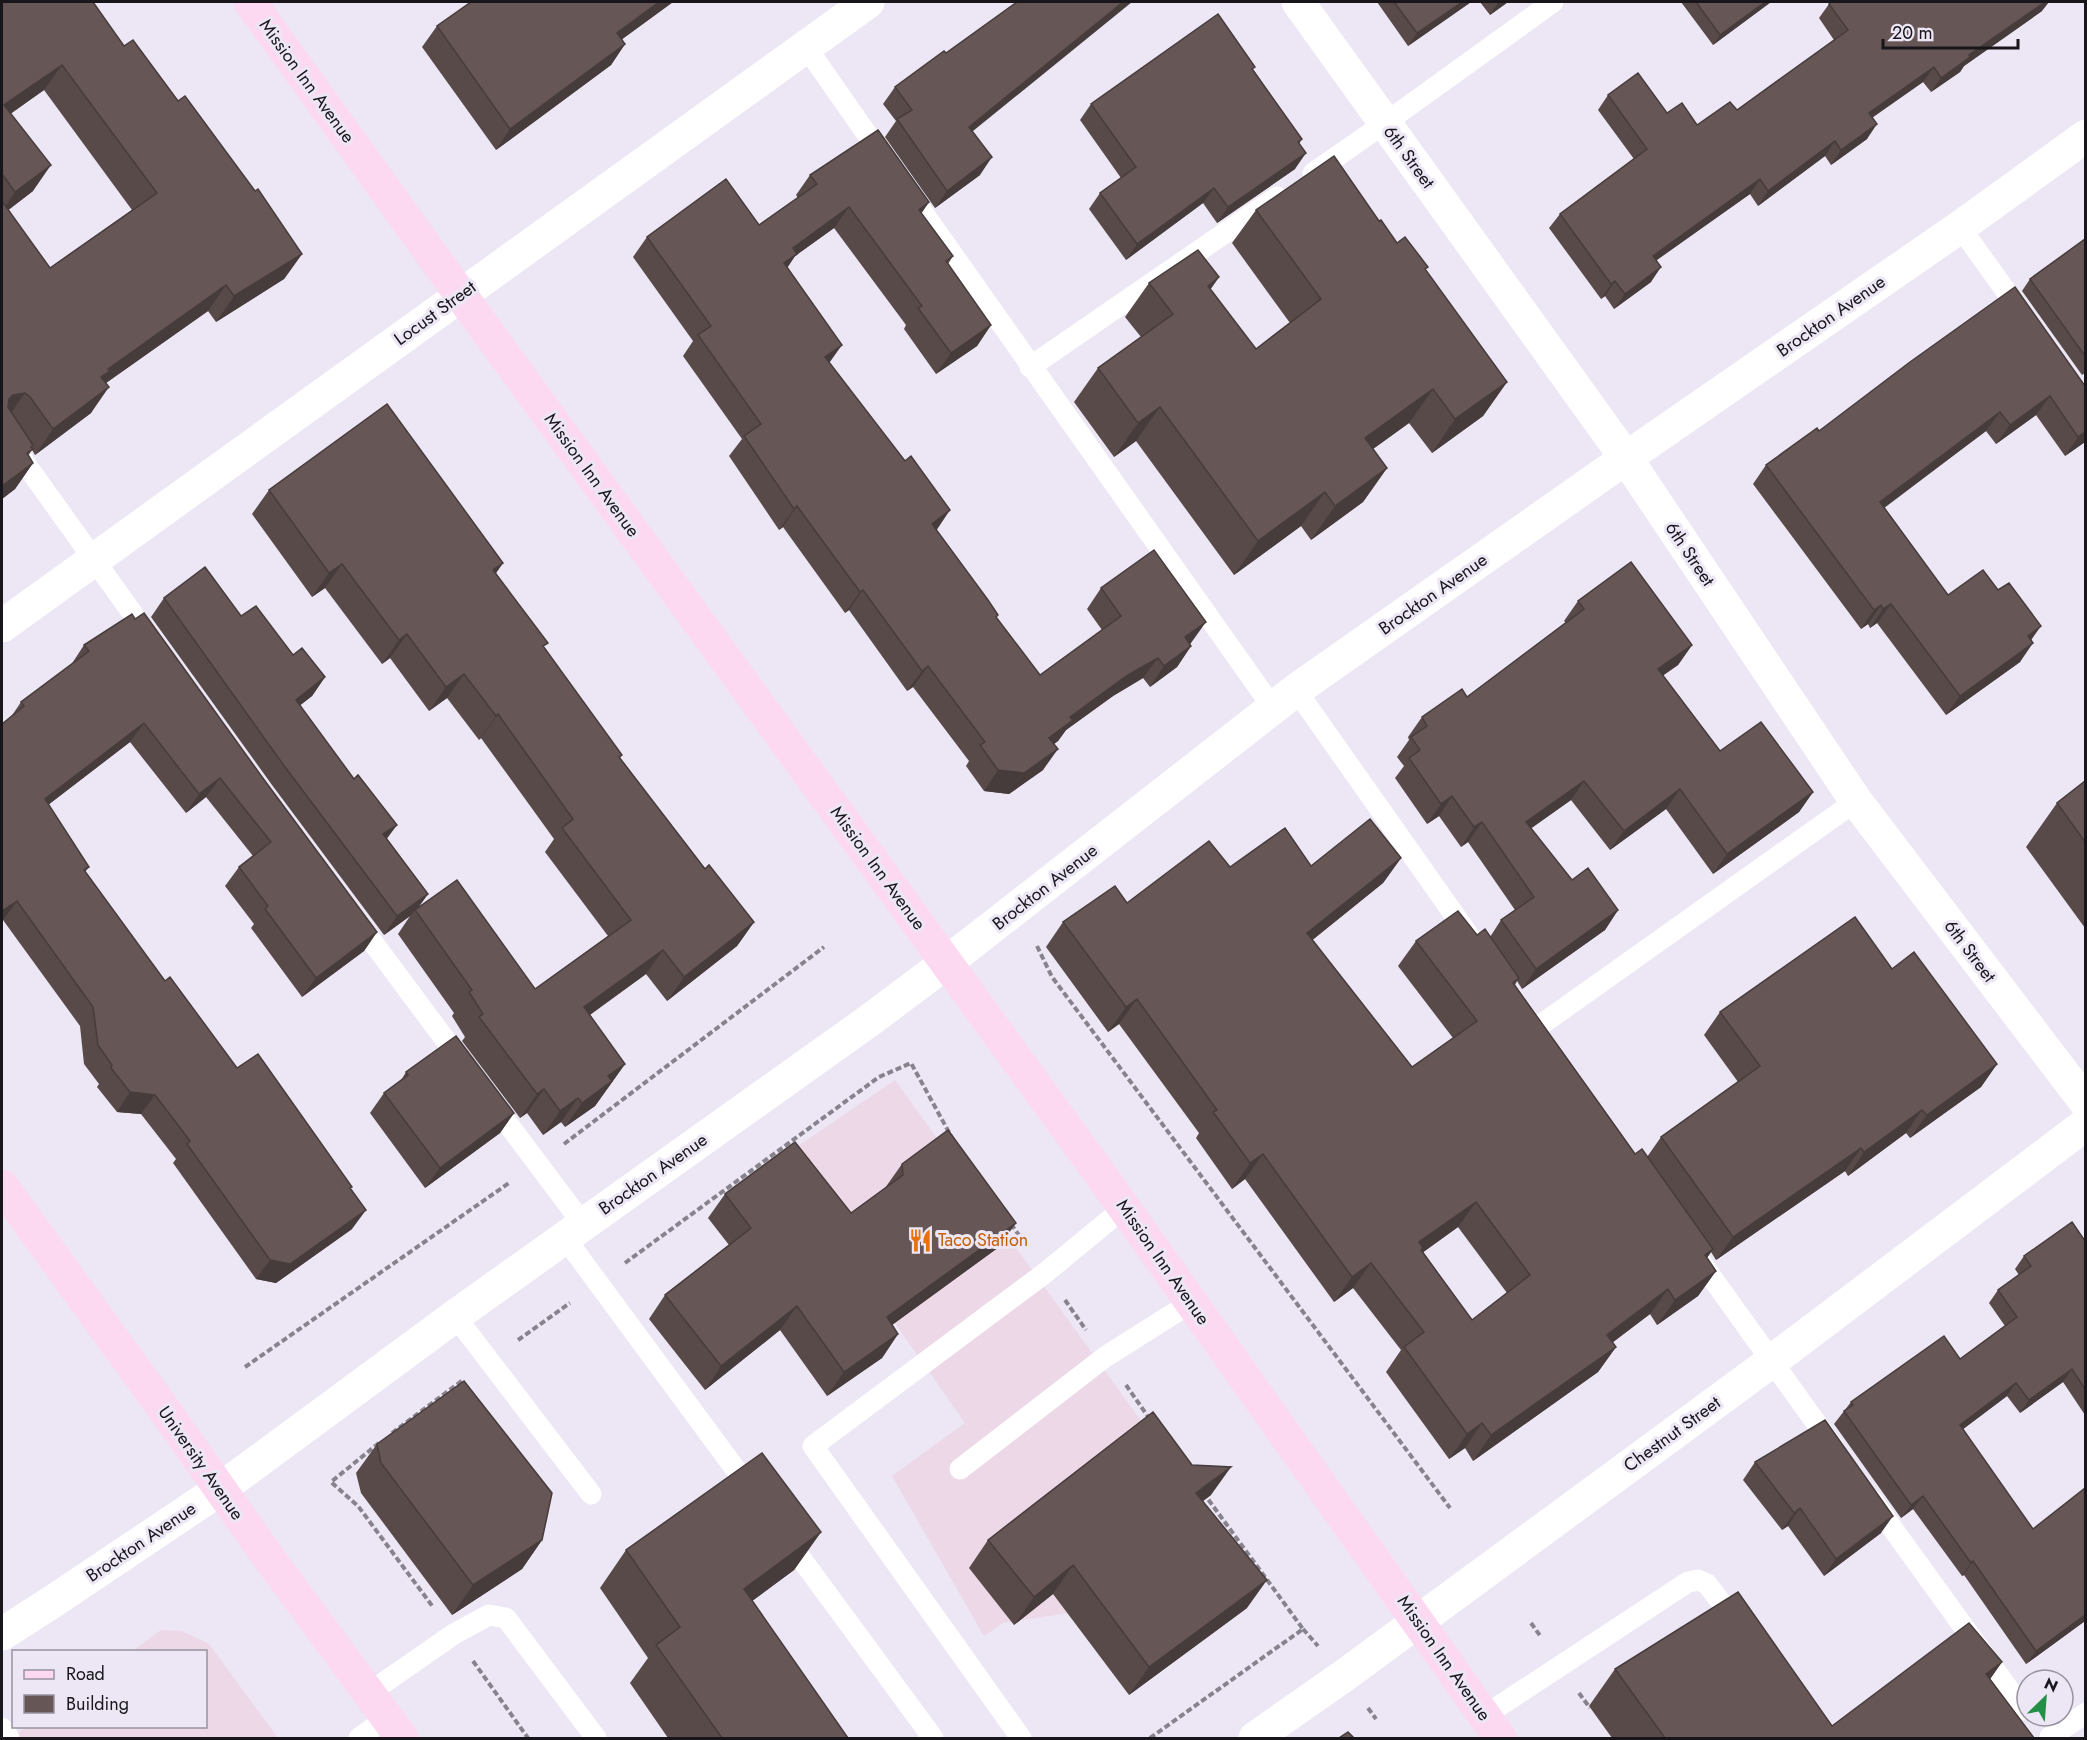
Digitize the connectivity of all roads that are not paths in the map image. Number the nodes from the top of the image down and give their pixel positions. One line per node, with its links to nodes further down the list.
1 (250, 2): 9 (main road, Mission Inn Avenue)
2 (868, 2): 5 (street, Locust Street)
3 (1298, 2): 6 (street, 6th Street)
4 (1553, 2): 6 (lane)
5 (806, 47): 9 (street, Locust Street); 11 (lane)
6 (1385, 123): 11 (lane); 13 (street, 6th Street)
7 (2085, 136): 8 (street, Brockton Avenue)
8 (1960, 227): 10 (lane); 13 (street, Brockton Avenue)
9 (460, 294): 14 (street, Locust Street); 21 (main road, Mission Inn Avenue)
10 (2032, 327)
11 (1030, 367): 17 (lane)
12 (2, 431): 14 (lane)
13 (1626, 458): 17 (street, Brockton Avenue); 18 (street, 6th Street)
14 (93, 560): 15 (street, Locust Street); 16 (lane)
15 (2, 626)
16 (165, 659)
17 (1285, 699): 20 (lane); 21 (street, Brockton Avenue)
18 (1856, 801): 23 (lane); 25 (street, 6th Street)
19 (339, 898): 29 (lane)
20 (1481, 953)
21 (946, 963): 28 (main road, Mission Inn Avenue); 29 (street, Brockton Avenue)
22 (1521, 1010): 23 (lane)
23 (1535, 1029): 24 (lane)
24 (1548, 1048)
25 (2085, 1103)
26 (2085, 1124): 33 (street, Chestnut Street)
27 (2, 1186): 37 (main road, University Avenue)
28 (1124, 1208): 31 (main road, Mission Inn Avenue); 53 (lane)
29 (574, 1231): 32 (street, Brockton Avenue); 39 (lane)
30 (1684, 1238): 33 (lane)
31 (1192, 1302): 35 (lane); 41 (main road, Mission Inn Avenue)
32 (455, 1316): 37 (street, Brockton Avenue); 38 (lane)
33 (1772, 1361): 34 (lane); 41 (street, Chestnut Street)
34 (1848, 1467)
35 (960, 1468)
36 (1862, 1486): 44 (lane)
37 (219, 1490): 42 (street, Brockton Avenue); 46 (main road, University Avenue)
38 (591, 1494)
39 (764, 1508)
40 (778, 1527): 52 (lane)
41 (1418, 1621): 47 (main road, Mission Inn Avenue); 54 (street, Chestnut Street)
42 (2, 1633)
43 (1753, 1645): 47 (lane)
44 (2015, 1697)
45 (2085, 1713): 55 (lane)
46 (386, 1717): 50 (lane); 51 (lane)
47 (1492, 1727)
48 (2, 1728): 49 (lane)
49 (9, 1738)
50 (359, 1738)
51 (596, 1738)
52 (933, 1738)
53 (1021, 1738)
54 (1255, 1738)
55 (2051, 1738)

